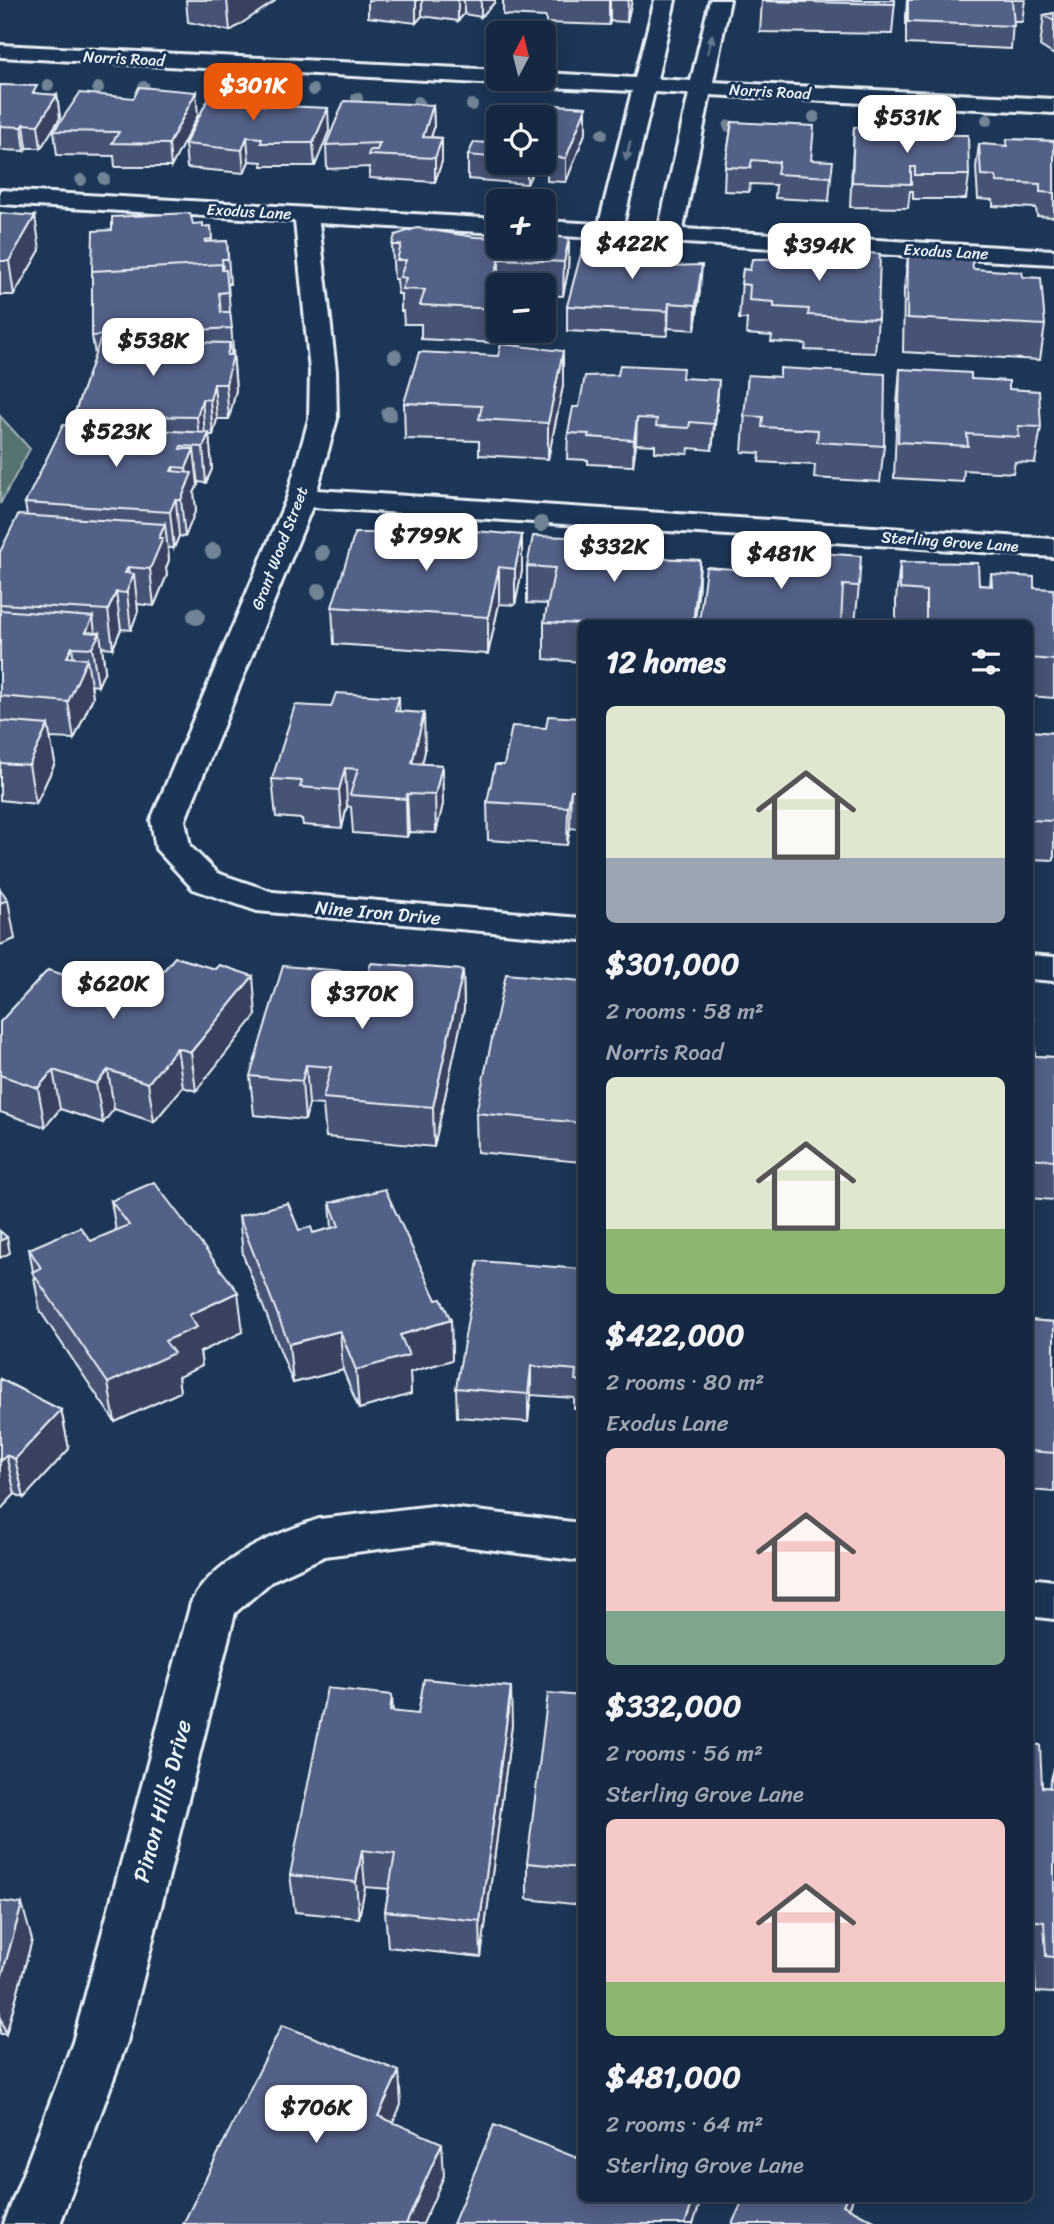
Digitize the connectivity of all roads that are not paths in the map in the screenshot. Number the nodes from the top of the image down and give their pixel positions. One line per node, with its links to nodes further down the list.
1 (665, 0): 6 (street)
2 (720, 0): 7 (street, one-way to 2)
3 (0, 51): 4 (street, Norris Road)
4 (486, 76)
5 (556, 80): 6 (street, Norris Road)
6 (644, 85): 7 (street, Norris Road); 13 (street, one-way to 13)
7 (699, 88): 8 (street, Norris Road); 14 (street)
8 (1054, 106)
9 (0, 197): 10 (street, Exodus Lane)
10 (306, 215): 11 (street, Exodus Lane); 16 (street, Grant Wood Street)
11 (486, 225)
12 (556, 229): 13 (street, Exodus Lane)
13 (610, 232): 14 (street, Exodus Lane)
14 (669, 235): 15 (street, Exodus Lane)
15 (1054, 257)
16 (301, 498): 17 (street, Sterling Grove Lane); 18 (street, Grant Wood Street)
17 (1054, 548)
18 (187, 863): 19 (street, Nine Iron Drive)
19 (578, 929)
20 (1033, 967): 21 (street)
21 (1054, 969)
22 (578, 1542): 25 (street, Pinon Hills Drive)
23 (1033, 1597): 24 (street)
24 (1054, 1600)
25 (32, 2224)

